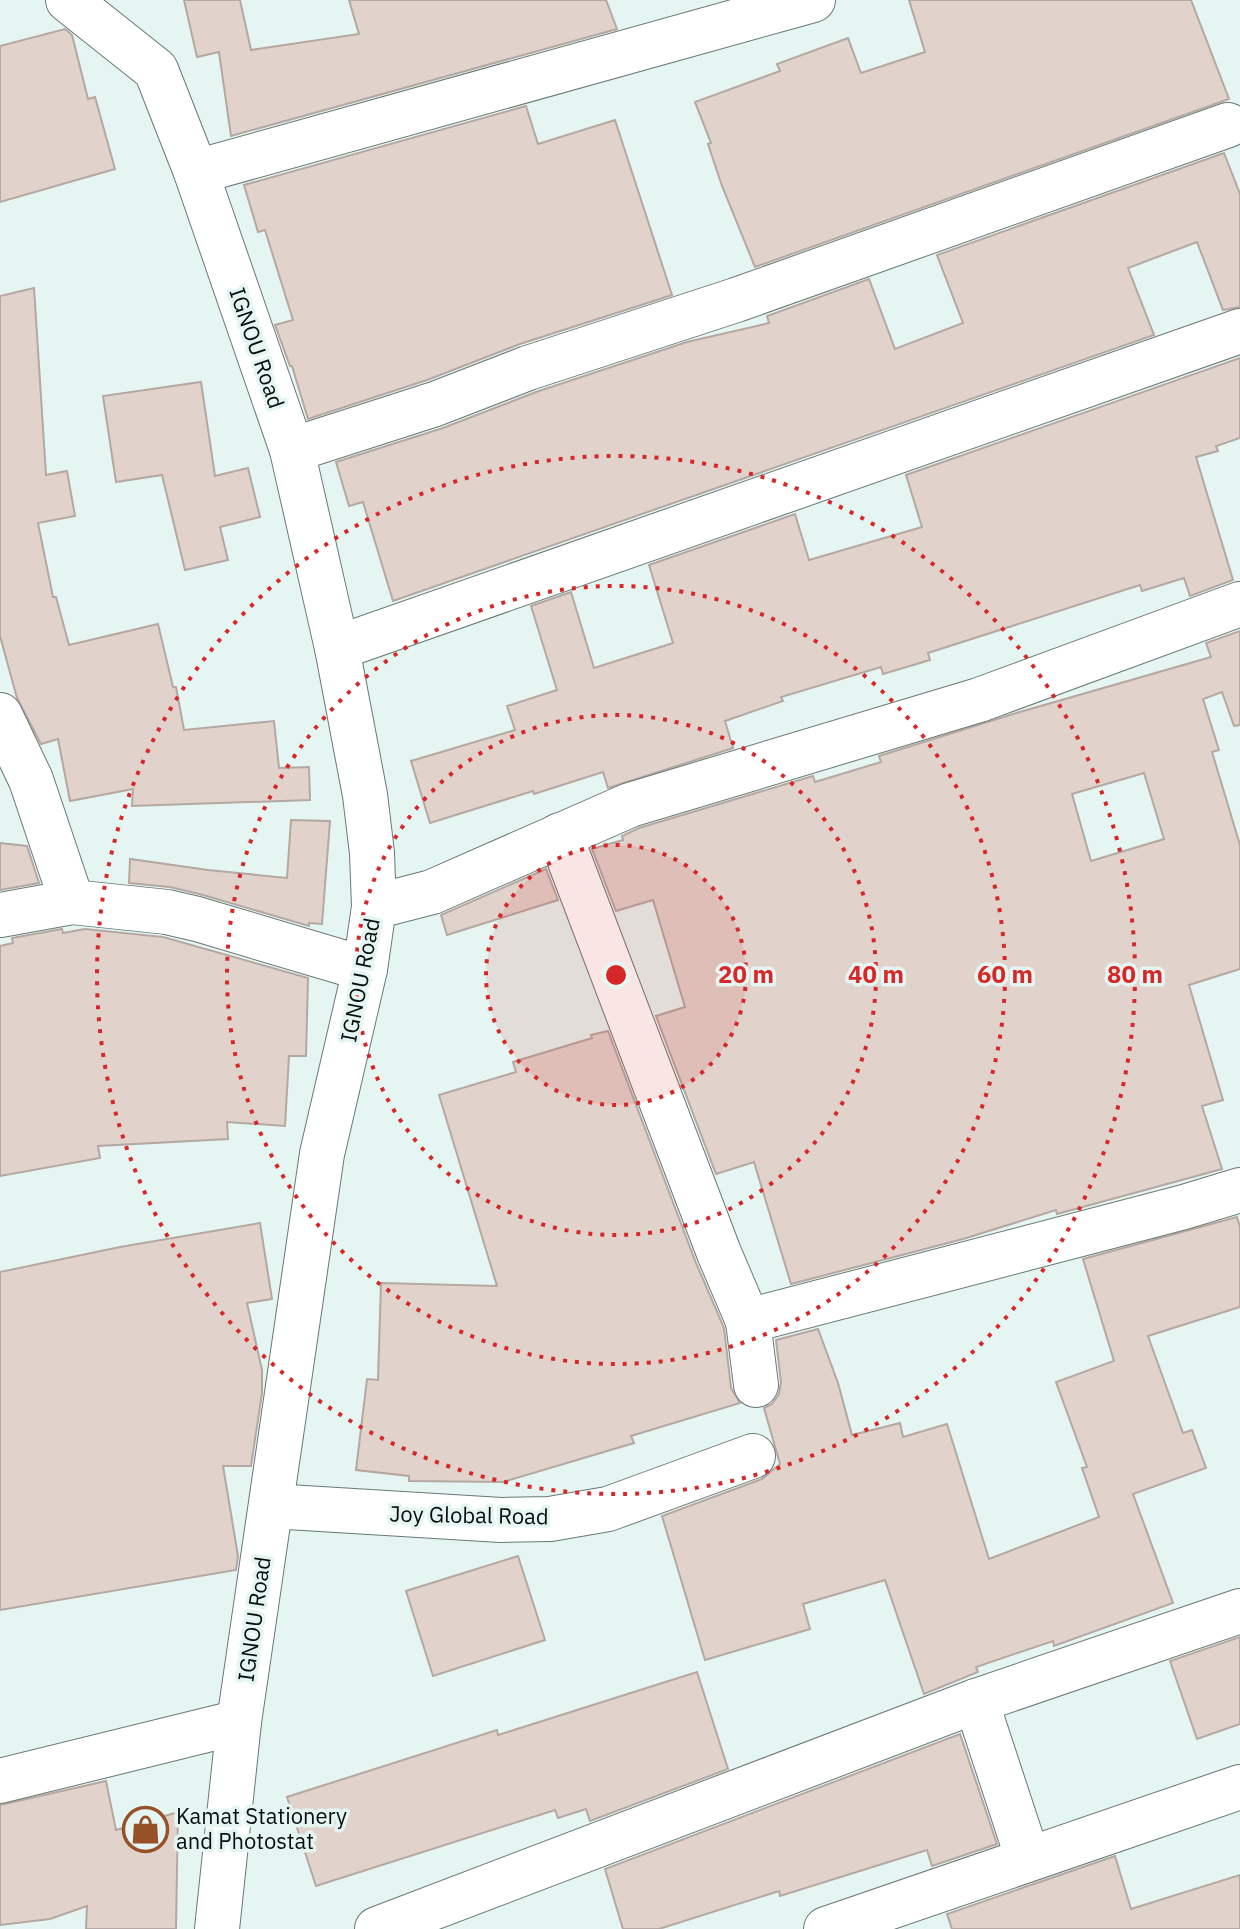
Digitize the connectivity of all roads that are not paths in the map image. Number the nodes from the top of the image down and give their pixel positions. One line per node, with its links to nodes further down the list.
1 (68, 0): 4 (street, IGNOU Road)
2 (813, 0): 4 (street)
3 (1228, 125): 6 (street)
4 (196, 172): 6 (street, IGNOU Road)
5 (1240, 331): 8 (street)
6 (292, 450): 8 (street, IGNOU Road)
7 (1240, 604): 10 (street)
8 (337, 648): 12 (street, IGNOU Road)
9 (0, 715): 11 (street)
10 (560, 835): 12 (street); 16 (street)
11 (72, 902): 13 (street); 14 (street)
12 (374, 907): 14 (street, IGNOU Road)
13 (0, 915)
14 (365, 969): 19 (street, IGNOU Road)
15 (1240, 1190): 16 (street)
16 (748, 1321): 17 (street)
17 (756, 1385)
18 (753, 1456): 19 (street, Joy Global Road)
19 (271, 1506): 22 (street, IGNOU Road)
20 (1240, 1611): 21 (street)
21 (976, 1701): 25 (street); 27 (street)
22 (239, 1722): 23 (street); 26 (street, IGNOU Road)
23 (0, 1781)
24 (1240, 1787): 25 (street)
25 (1028, 1859): 28 (street)
26 (217, 1929)
27 (377, 1929)
28 (826, 1929)

